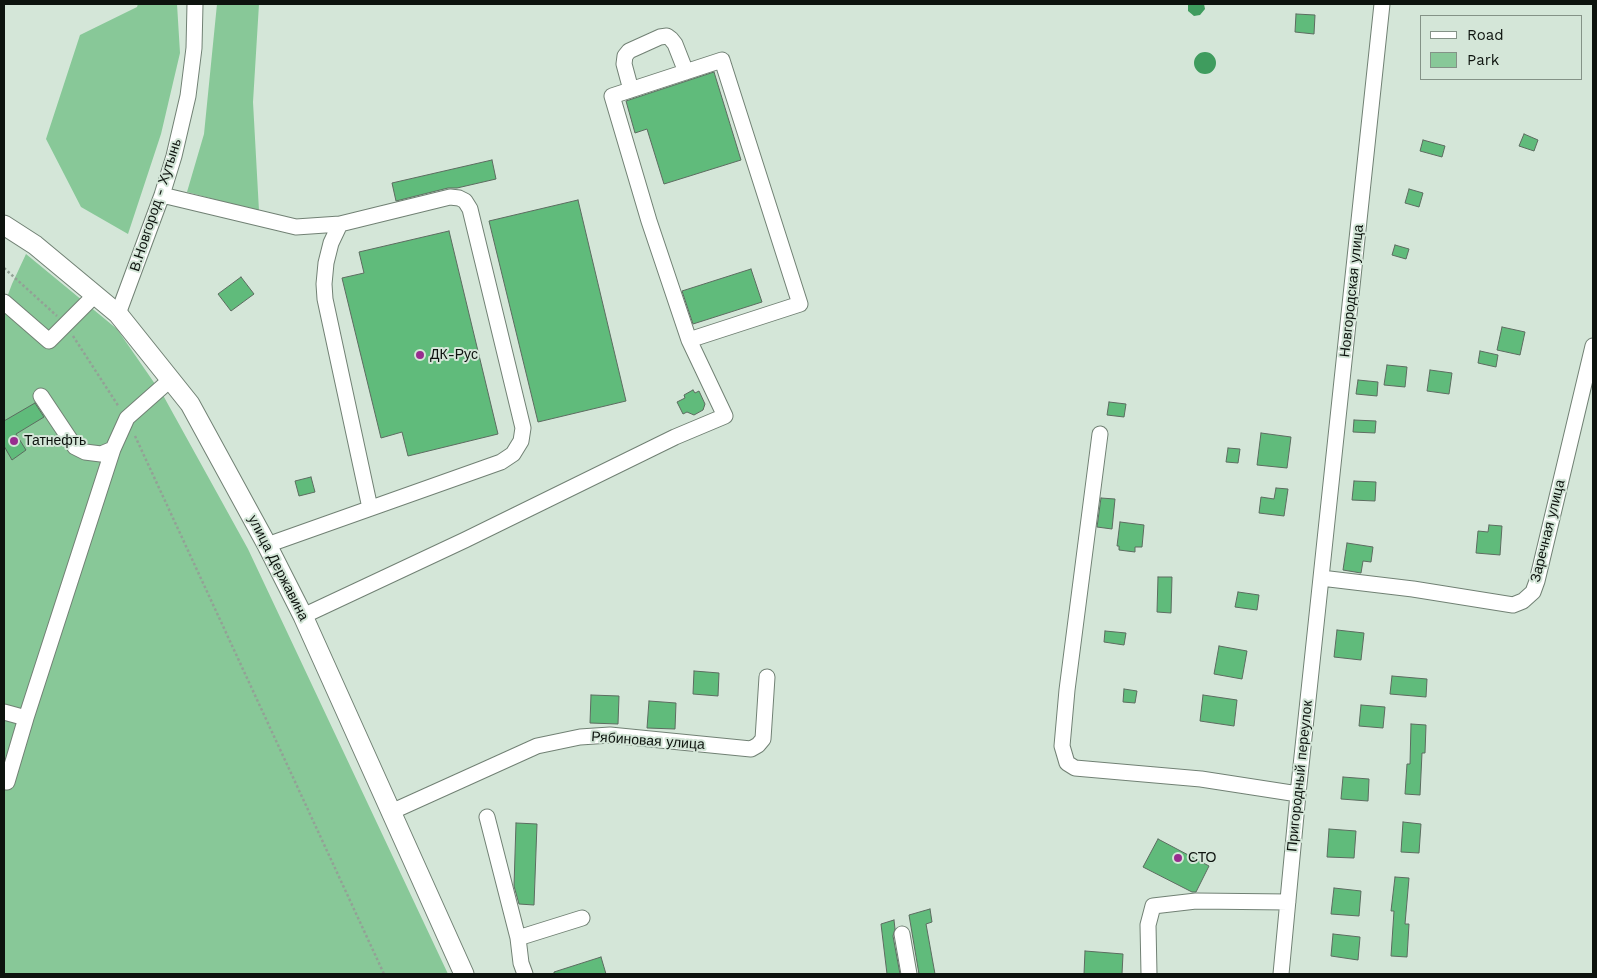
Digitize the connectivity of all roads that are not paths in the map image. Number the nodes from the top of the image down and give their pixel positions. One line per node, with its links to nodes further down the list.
1 (195, 4): 5 (street, В.Новгород - Хутынь)
2 (1382, 4): 19 (street, Новгородская улица)
3 (686, 72): 4 (street); 4 (street); 11 (street)
4 (630, 90): 11 (street)
5 (162, 195): 6 (street); 10 (street, В.Новгород - Хутынь)
6 (340, 224): 17 (street); 17 (street)
7 (4, 225): 8 (main road, улица Державина)
8 (95, 295): 9 (street); 10 (main road, улица Державина)
9 (4, 302)
10 (118, 314): 13 (main road, улица Державина)
11 (689, 340): 20 (street)
12 (1593, 346): 19 (street, Заречная улица)
13 (170, 380): 16 (street); 18 (main road, улица Державина)
14 (41, 396): 16 (street)
15 (1100, 434): 25 (street)
16 (112, 449): 23 (street)
17 (370, 508): 18 (street)
18 (267, 545): 20 (main road, улица Державина)
19 (1321, 578): 25 (street, Пригородный переулок)
20 (303, 616): 26 (main road, улица Державина)
21 (767, 677): 26 (street, Рябиновая улица)
22 (4, 712): 23 (street)
23 (26, 718): 24 (street)
24 (7, 782)
25 (1298, 794): 28 (street, Пригородный переулок)
26 (391, 812): 32 (main road, улица Державина)
27 (487, 816): 31 (street)
28 (1288, 902): 35 (street); 36 (street, Пригородный переулок)
29 (582, 918): 31 (street)
30 (902, 934): 34 (street)
31 (518, 938): 33 (street)
32 (464, 974)
33 (525, 974)
34 (909, 974)
35 (1149, 974)
36 (1281, 974)

